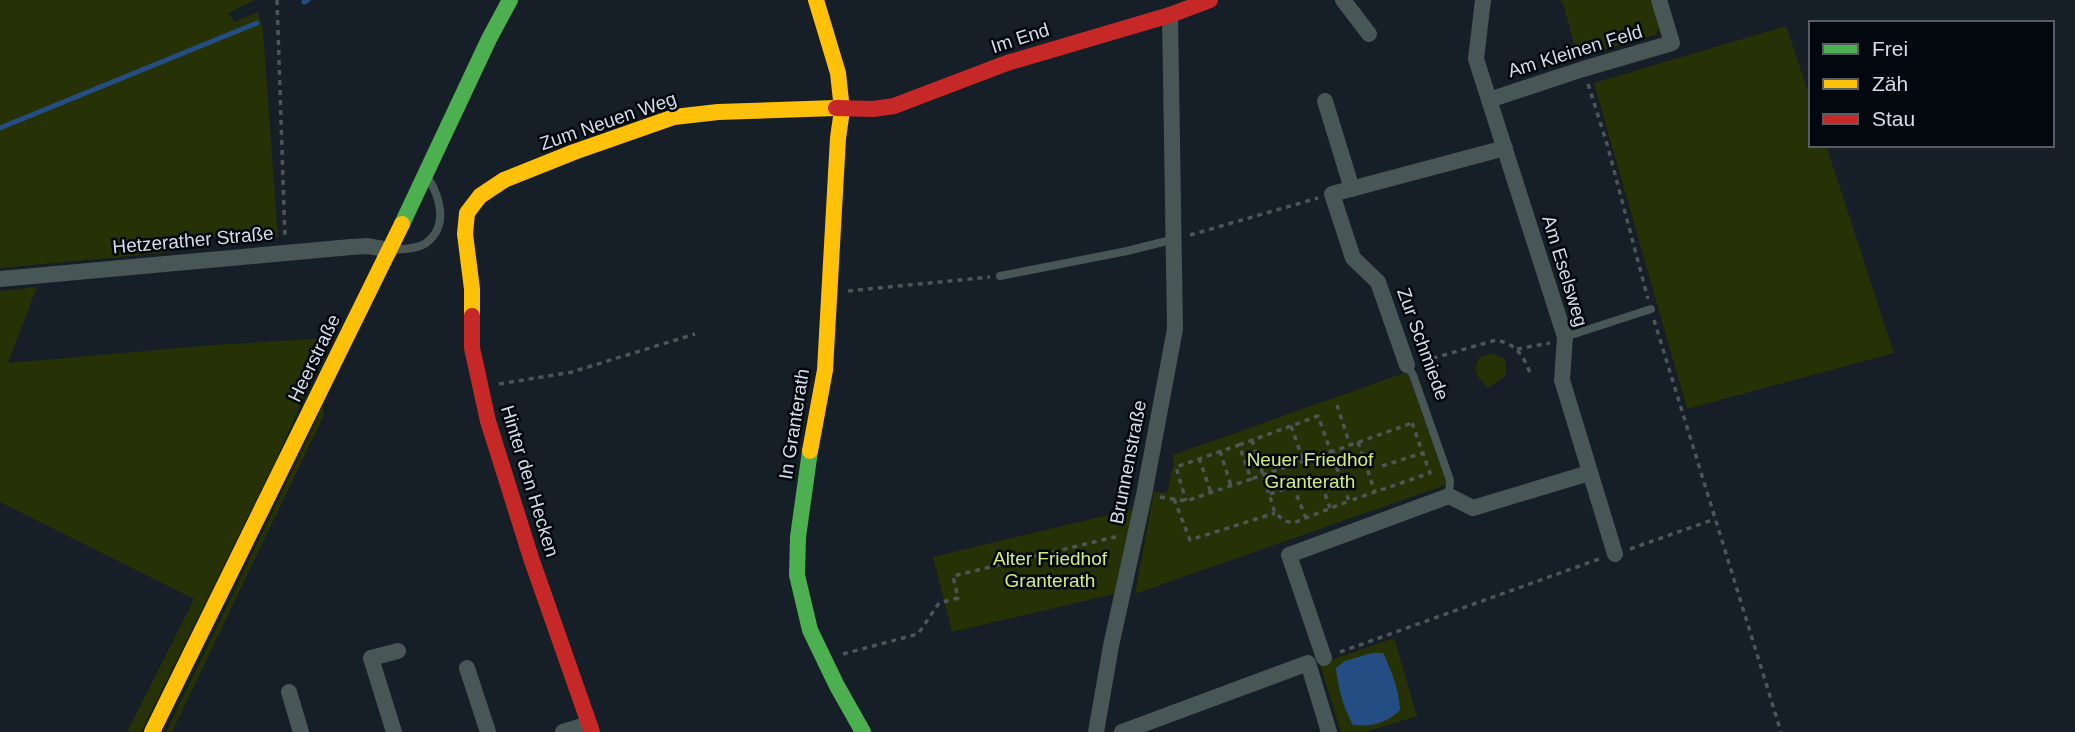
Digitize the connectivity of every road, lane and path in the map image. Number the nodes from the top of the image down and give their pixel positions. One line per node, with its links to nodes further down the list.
1 (277, 0): 21 (path)
2 (510, 0): 15 (street, Heerstraße)
3 (817, 0): 13 (street, In Granterath)
4 (1210, 0): 8 (street, Im End)
5 (1343, 0): 9 (street)
6 (1483, 0): 11 (street, Am Eselsweg)
7 (1659, 0): 10 (street, Am Kleinen Feld)
8 (1170, 15): 13 (street, Im End); 19 (street, Brunnenstraße)
9 (1369, 34)
10 (1583, 69): 11 (street, Am Kleinen Feld); 25 (path)
11 (1489, 100): 14 (street, Am Eselsweg)
12 (1325, 101): 16 (street)
13 (842, 110): 18 (street, Zum Neuen Weg); 24 (street, In Granterath)
14 (1505, 148): 16 (street); 27 (street, Am Eselsweg)
15 (426, 175): 20 (street, Heerstraße); 20 (lane)
16 (1352, 189): 17 (street)
17 (1332, 194): 19 (path); 29 (street, Zur Schmiede)
18 (465, 234): 31 (street, Hinter den Hecken)
19 (1175, 239): 22 (lane); 52 (street, Brunnenstraße)
20 (390, 250): 21 (street, Hetzerather Straße); 69 (street, Heerstraße)
21 (286, 252): 23 (street, Hetzerather Straße)
22 (1000, 276): 24 (path)
23 (0, 279)
24 (829, 293): 65 (street, In Granterath)
25 (1651, 309): 27 (lane); 60 (path)
26 (695, 334): 31 (path)
27 (1565, 337): 28 (path); 44 (street, Am Eselsweg)
28 (1517, 349): 29 (path); 30 (path)
29 (1407, 365): 53 (lane, Zur Schmiede)
30 (1530, 373)
31 (480, 386): 68 (street, Hinter den Hecken)
32 (1337, 405): 37 (path)
33 (1291, 426): 34 (path); 39 (path); 42 (path)
34 (1251, 440): 36 (path); 45 (path)
35 (1358, 442): 37 (path); 40 (path); 49 (path)
36 (1239, 444): 38 (path); 46 (path)
37 (1350, 444): 39 (path)
38 (1220, 451): 41 (path); 47 (path)
39 (1331, 452): 42 (path); 56 (path)
40 (1423, 453): 43 (path); 49 (path)
41 (1199, 458): 50 (path); 55 (path)
42 (1304, 461): 45 (path)
43 (1381, 466)
44 (1589, 473): 53 (street); 62 (street, Am Eselsweg)
45 (1264, 474): 46 (path); 51 (path)
46 (1251, 479): 47 (path)
47 (1231, 486): 50 (path)
48 (1293, 486): 51 (path); 57 (path); 59 (path)
49 (1375, 492): 56 (path)
50 (1211, 493): 55 (path)
51 (1269, 494): 58 (path)
52 (1144, 495): 54 (path); 61 (street, Brunnenstraße)
53 (1449, 496): 64 (street)
54 (1174, 499): 55 (path); 58 (path)
55 (1186, 501)
56 (1349, 501): 57 (path)
57 (1330, 508): 59 (path)
58 (1275, 513): 59 (path)
59 (1306, 518)
60 (1716, 519): 62 (path); 78 (path)
61 (1135, 532): 65 (path); 75 (street, Brunnenstraße)
62 (1615, 554): 64 (path)
63 (398, 650): 71 (street)
64 (1324, 658)
65 (824, 659): 74 (street, In Granterath)
66 (467, 668): 72 (street)
67 (289, 692): 70 (street)
68 (590, 728): 73 (street)
69 (152, 732)
70 (301, 732)
71 (394, 732)
72 (488, 732)
73 (563, 732)
74 (863, 732)
75 (1096, 732)
76 (1122, 732): 77 (street)
77 (1329, 732)
78 (1782, 732)

